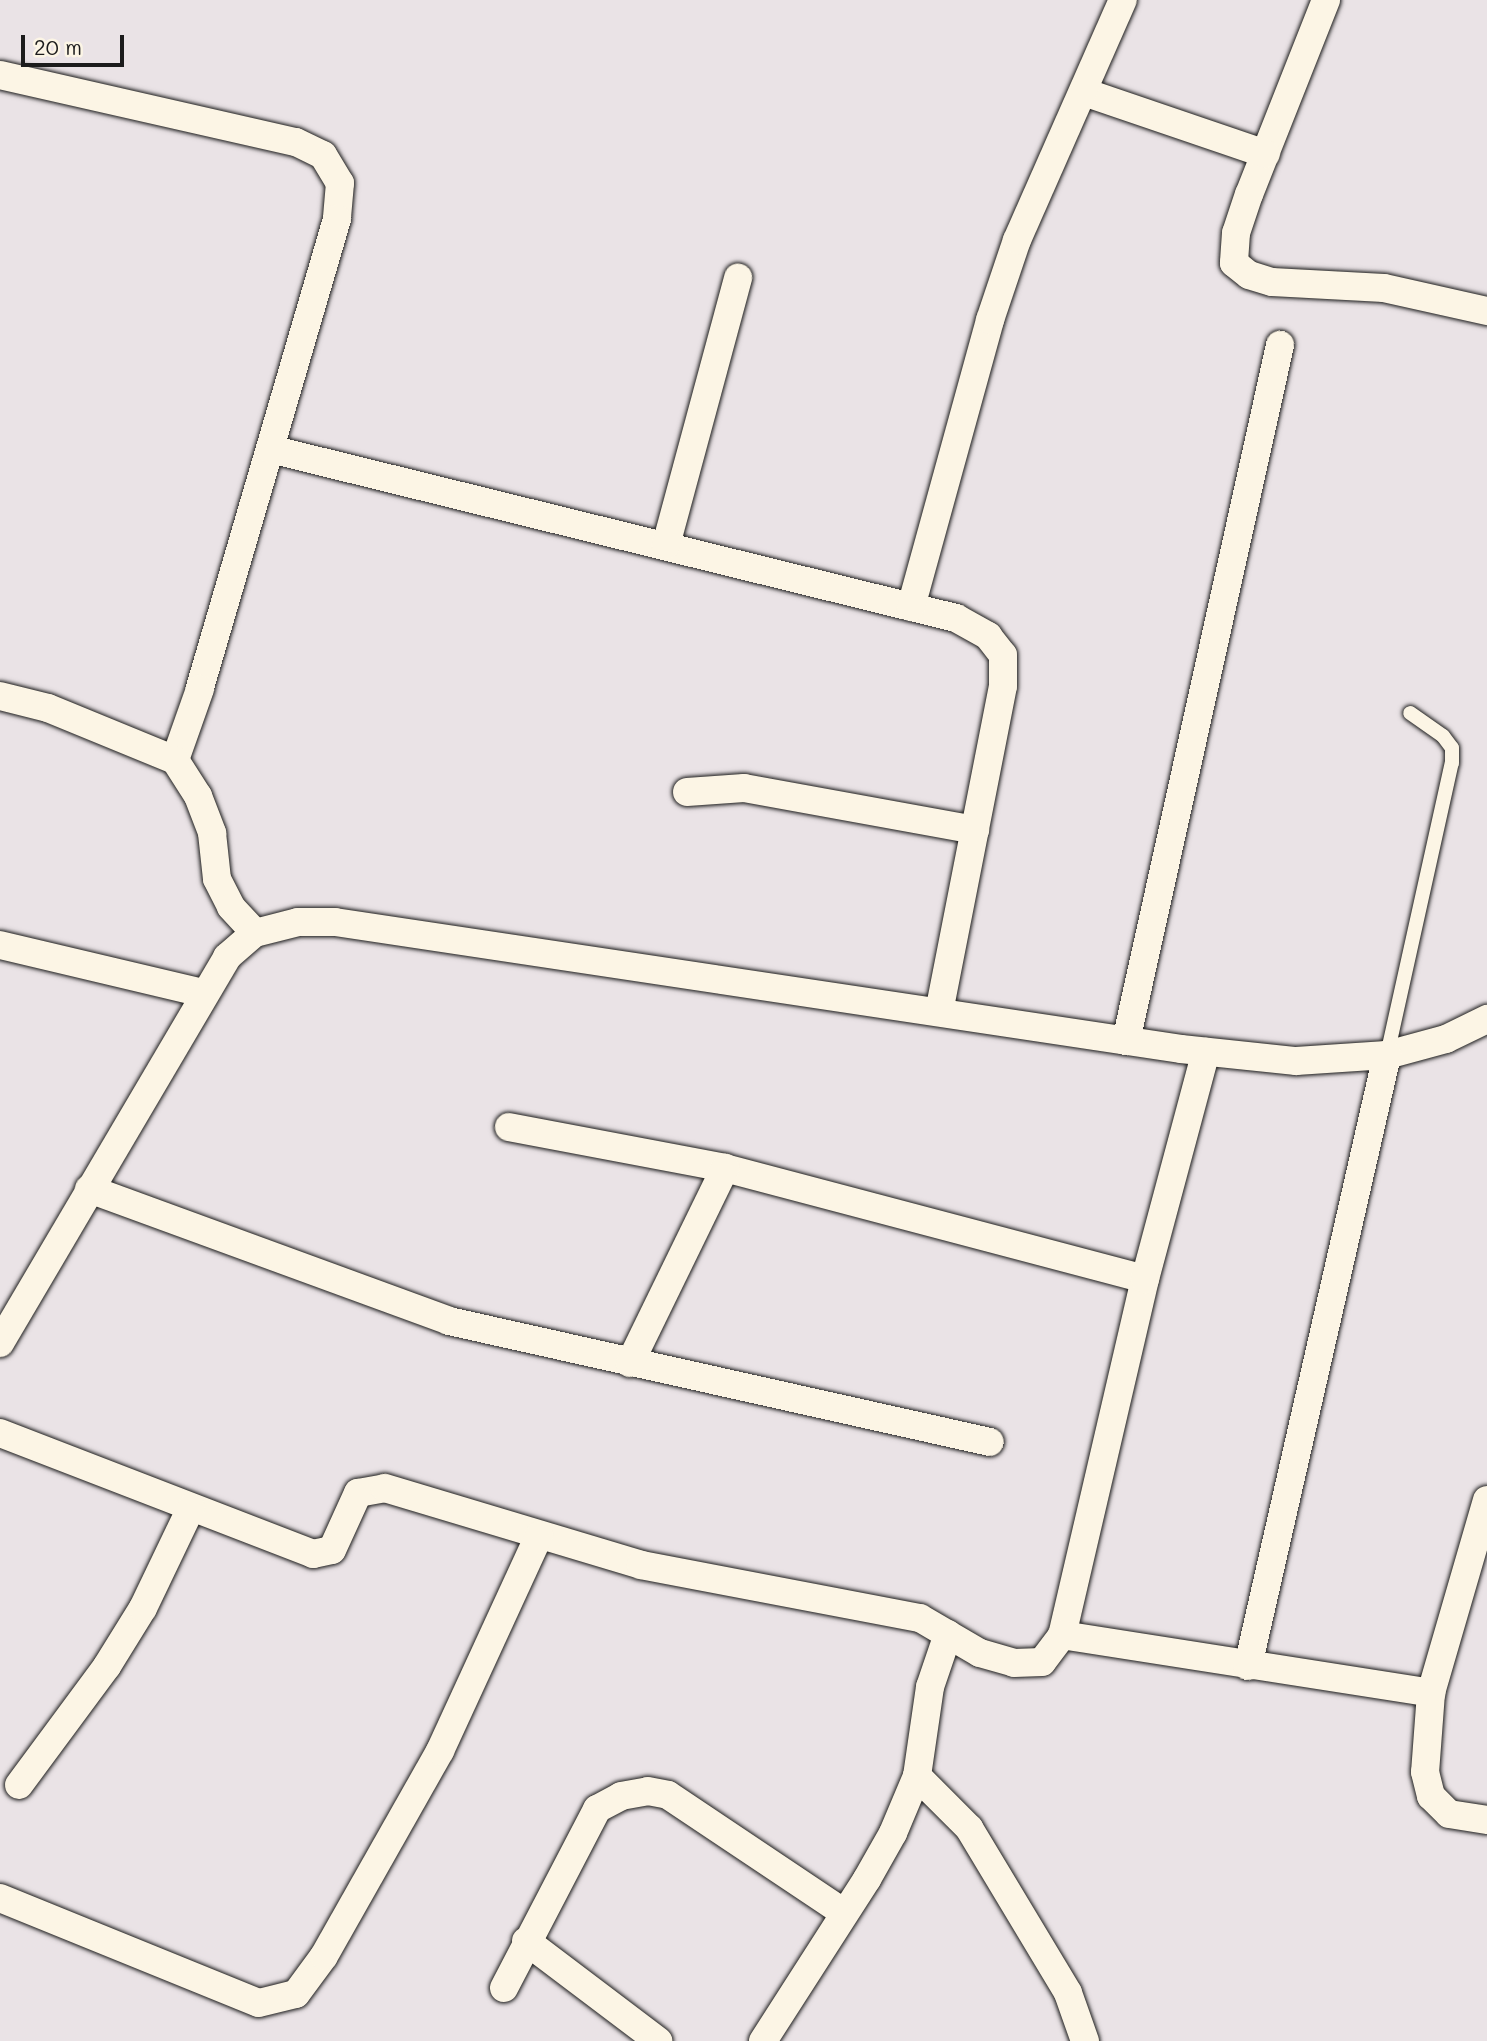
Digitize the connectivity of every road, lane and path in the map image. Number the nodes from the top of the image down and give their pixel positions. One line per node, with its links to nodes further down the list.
1 (1123, 0): 4 (street)
2 (1326, 0): 5 (street)
3 (0, 75): 9 (street)
4 (1084, 92): 5 (street); 11 (street)
5 (1266, 154): 7 (street)
6 (738, 278): 10 (street)
7 (1487, 311)
8 (1279, 345): 22 (street)
9 (270, 449): 10 (street); 14 (street)
10 (666, 545): 11 (street)
11 (911, 607): 16 (street)
12 (0, 696): 14 (street)
13 (1409, 713): 24 (lane)
14 (175, 760): 17 (street)
15 (687, 792): 16 (street)
16 (975, 830): 20 (street)
17 (255, 933): 19 (street); 20 (street)
18 (0, 945): 19 (street)
19 (203, 993): 27 (street)
20 (939, 1011): 22 (street)
21 (1487, 1019): 24 (street)
22 (1126, 1041): 23 (street)
23 (1206, 1052): 24 (street); 28 (street)
24 (1387, 1055): 38 (street)
25 (509, 1127): 26 (street)
26 (725, 1168): 28 (street); 30 (street)
27 (89, 1189): 29 (street); 30 (street)
28 (1145, 1279): 37 (street)
29 (0, 1343)
30 (630, 1363): 32 (street)
31 (0, 1433): 34 (street)
32 (990, 1442)
33 (1487, 1500): 39 (street)
34 (191, 1507): 35 (street); 41 (street)
35 (539, 1536): 36 (street); 43 (street)
36 (948, 1634): 37 (street); 40 (street)
37 (1062, 1635): 38 (street)
38 (1248, 1666): 39 (street)
39 (1431, 1693): 42 (street)
40 (917, 1776): 44 (street); 49 (street)
41 (19, 1785)
42 (1487, 1820)
43 (0, 1898)
44 (844, 1913): 45 (street); 48 (street)
45 (526, 1941): 46 (street); 47 (street)
46 (504, 1988)
47 (658, 2041)
48 (764, 2041)
49 (1084, 2041)

